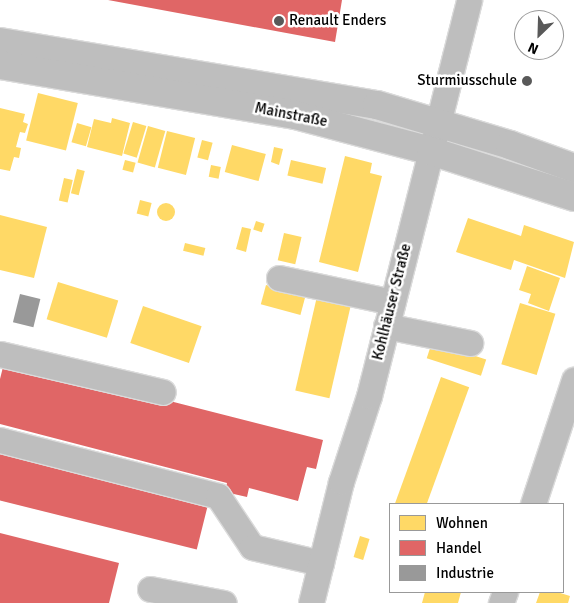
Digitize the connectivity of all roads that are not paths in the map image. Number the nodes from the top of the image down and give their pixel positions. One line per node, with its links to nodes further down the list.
1 (469, 0): 4 (street, Kohlhäuser Straße)
2 (0, 42): 4 (main road, Mainstraße)
3 (0, 65): 5 (main road, Mainstraße)
4 (438, 122): 5 (street, Kohlhäuser Straße); 6 (main road, Mainstraße)
5 (431, 151): 7 (main road, Mainstraße); 9 (street, Kohlhäuser Straße)
6 (574, 168)
7 (574, 197)
8 (278, 278): 9 (street)
9 (395, 292): 10 (street, Kohlhäuser Straße)
10 (386, 326): 11 (street); 17 (street, Kohlhäuser Straße)
11 (470, 343)
12 (0, 354): 14 (street)
13 (574, 380): 16 (street)
14 (163, 392)
15 (0, 440): 17 (street)
16 (533, 503)
17 (321, 563): 20 (street, Kohlhäuser Straße)
18 (150, 589): 19 (street)
19 (224, 603)
20 (311, 603)

